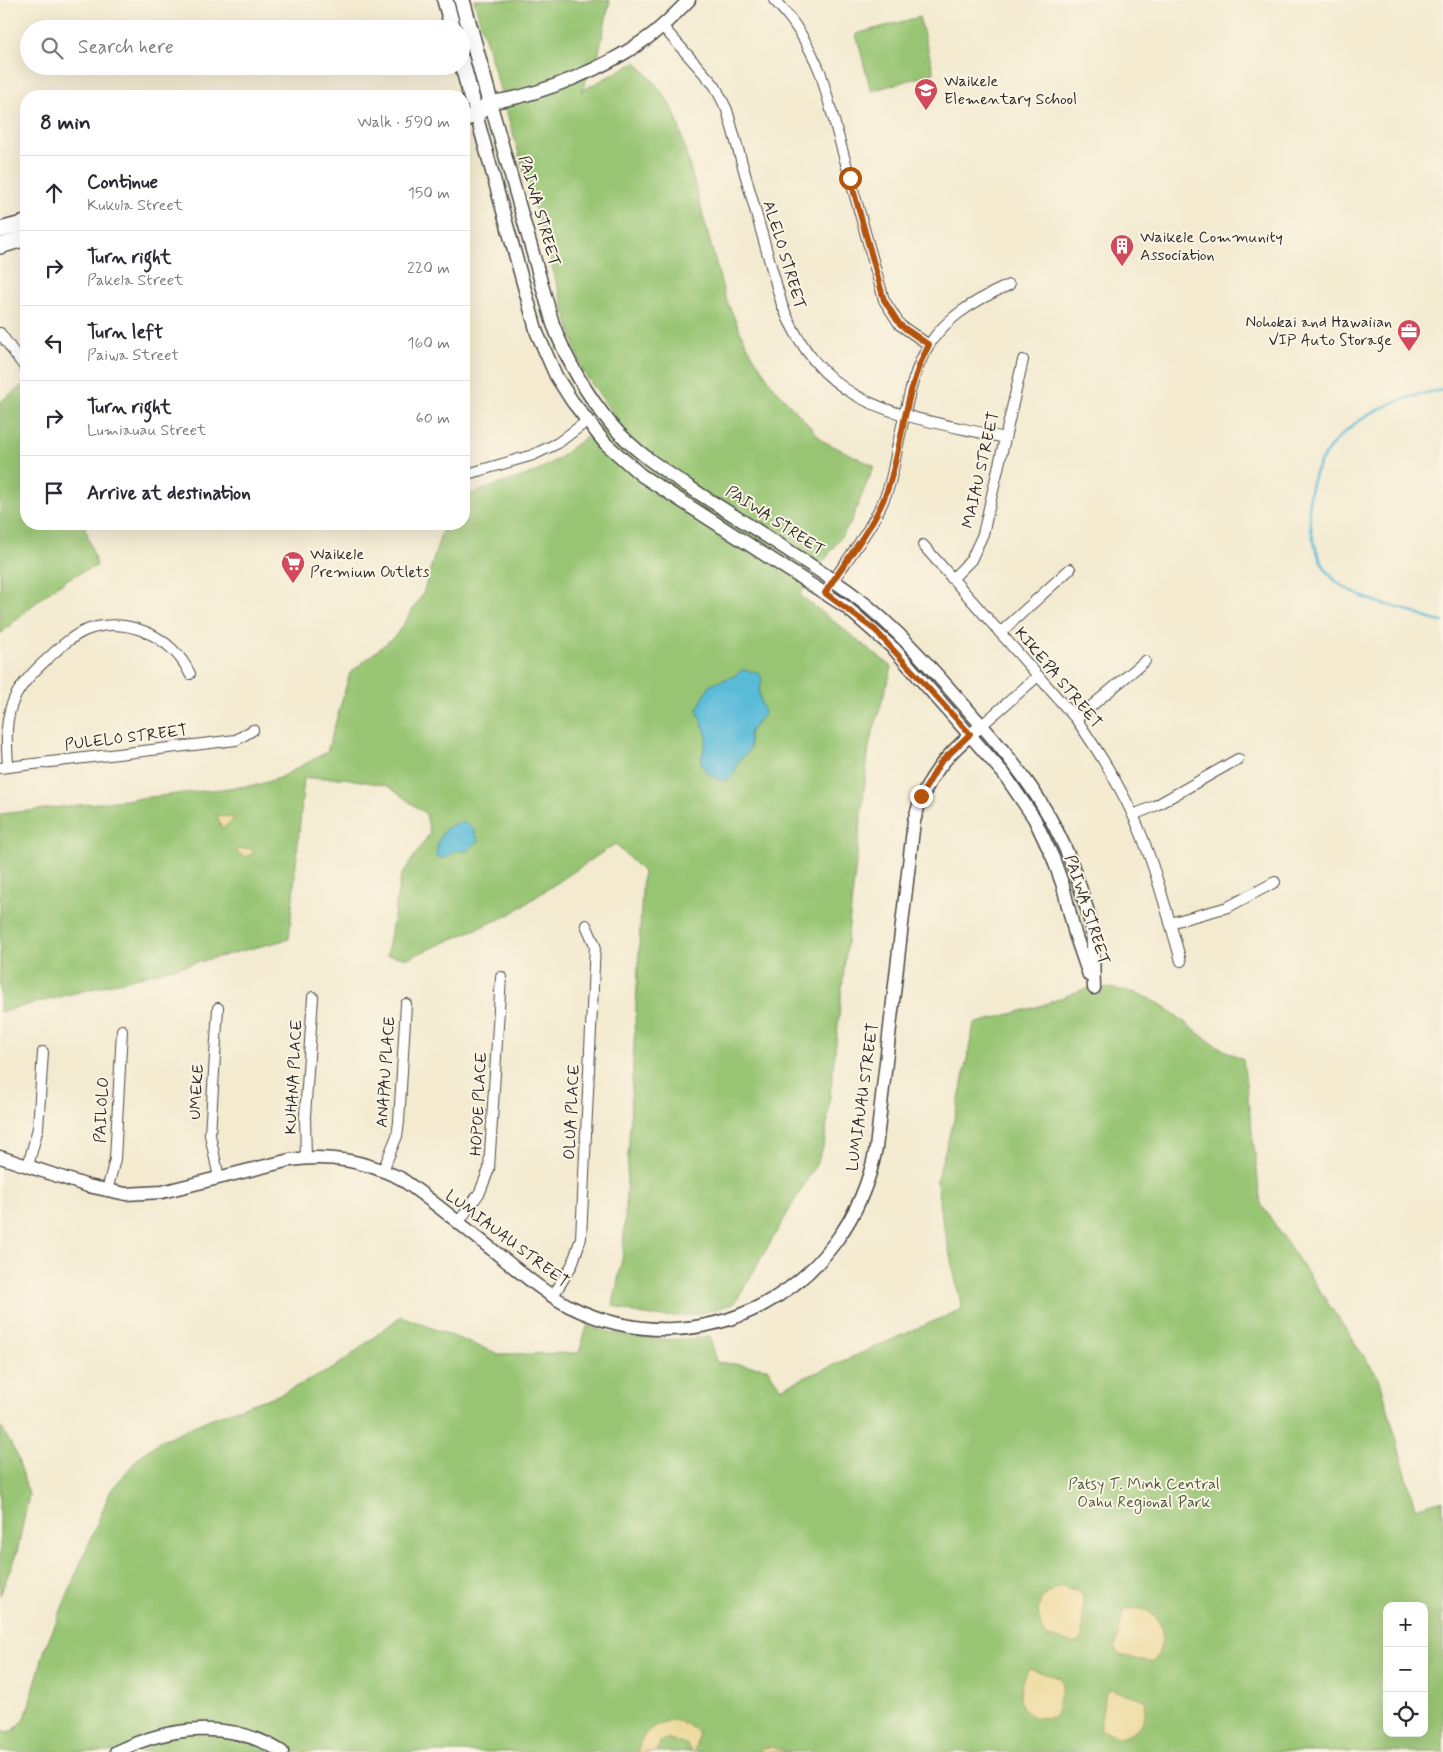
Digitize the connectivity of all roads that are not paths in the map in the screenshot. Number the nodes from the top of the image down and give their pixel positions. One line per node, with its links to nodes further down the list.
1 (445, 0): 5 (main road)
2 (462, 0): 6 (main road, PAIWA STREET)
3 (689, 0): 7 (street)
4 (774, 0): 20 (street)
5 (451, 20)
6 (467, 20)
7 (662, 26): 12 (street); 24 (street, ALELO STREET)
8 (470, 29): 12 (main road, PAIWA STREET)
9 (464, 75): 10 (main road, PAIWA STREET)
10 (466, 90)
11 (470, 101): 12 (main road)
12 (490, 102): 13 (main road); 23 (street, PAIWA STREET)
13 (470, 117): 25 (street, PAIWA STREET)
14 (20, 225): 15 (main road)
15 (0, 230)
16 (20, 240): 17 (main road)
17 (0, 246)
18 (1009, 285): 20 (street)
19 (0, 333): 22 (street)
20 (929, 345): 24 (street)
21 (1022, 360): 27 (street, MAIAU STREET)
22 (20, 361)
23 (591, 397): 25 (street); 26 (street, PAIWA STREET)
24 (905, 414): 27 (street, ALELO STREET); 32 (street)
25 (587, 421): 26 (street); 28 (street); 33 (street, PAIWA STREET)
26 (612, 426): 32 (street, PAIWA STREET)
27 (1005, 438): 31 (street, MAIAU STREET)
28 (470, 473)
29 (923, 545): 31 (street, KIKEPA STREET)
30 (1070, 569): 34 (street)
31 (952, 579): 34 (street, KIKEPA STREET)
32 (833, 580): 33 (street); 39 (street, PAIWA STREET)
33 (825, 593): 41 (street, PAIWA STREET)
34 (1000, 633): 37 (street, KIKEPA STREET)
35 (1145, 660): 38 (street)
36 (190, 674): 43 (street)
37 (1038, 676): 38 (street, KIKEPA STREET); 39 (street, LUMIAUAU STREET)
38 (1076, 719): 44 (street, KIKEPA STREET)
39 (982, 725): 41 (street, LUMIAUAU STREET); 41 (street, PAIWA STREET)
40 (253, 730): 43 (street, PULELO STREET)
41 (970, 734): 62 (street, LUMIAUAU STREET)
42 (1238, 759): 44 (street)
43 (4, 767)
44 (1133, 815): 46 (street, KIKEPA STREET)
45 (1275, 882): 46 (street)
46 (1170, 923): 48 (street, KIKEPA STREET)
47 (586, 925): 62 (street, OLUA PLACE)
48 (1181, 961)
49 (501, 977): 61 (street, HOPOE PLACE)
50 (313, 997): 56 (street, KUHANA PLACE)
51 (406, 1004): 58 (street, ANAPAU PLACE)
52 (218, 1008): 59 (street, UMEKE)
53 (122, 1030): 60 (street, PAILOLO)
54 (43, 1052): 57 (street)
55 (0, 1157): 57 (street, LUMIAUAU STREET)
56 (306, 1158): 58 (street, LUMIAUAU STREET); 59 (street, LUMIAUAU STREET)
57 (28, 1166): 60 (street, LUMIAUAU STREET)
58 (383, 1170): 61 (street, LUMIAUAU STREET)
59 (220, 1178): 60 (street, LUMIAUAU STREET)
60 (108, 1191)
61 (458, 1223): 62 (street, LUMIAUAU STREET)
62 (553, 1296)
63 (121, 1750): 64 (street)
64 (282, 1752)

